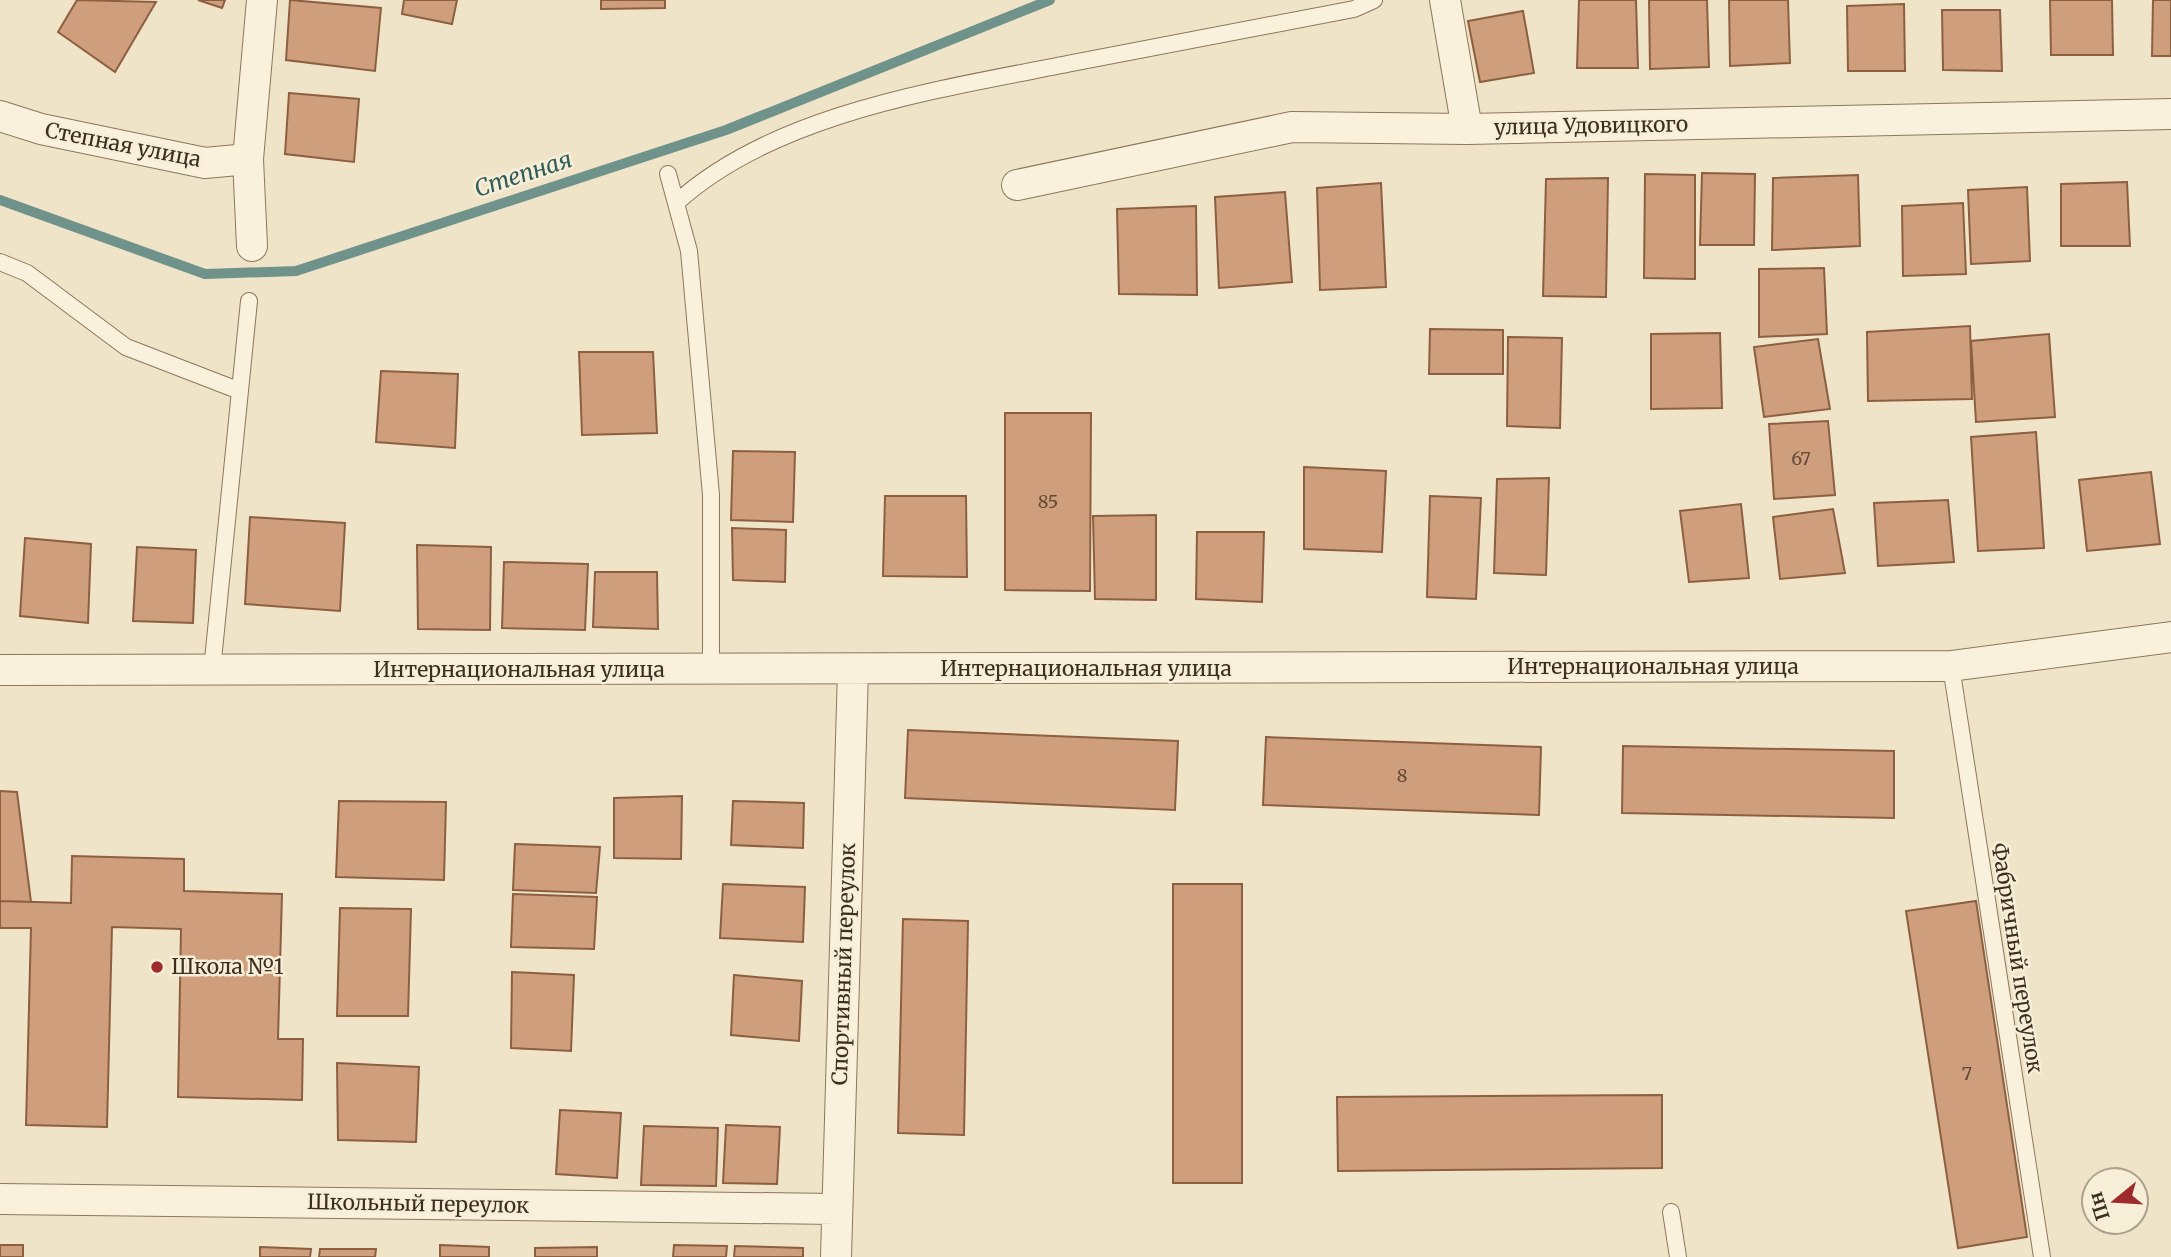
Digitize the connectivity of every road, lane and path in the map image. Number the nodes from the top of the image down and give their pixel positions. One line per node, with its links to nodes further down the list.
1 (262, 0): 7 (street)
2 (1374, 0): 10 (lane)
3 (1445, 0): 6 (street)
4 (2171, 114): 6 (street, улица Удовицкого)
5 (0, 116): 7 (street, Степная улица)
6 (1466, 129): 9 (street, улица Удовицкого)
7 (248, 159): 11 (street)
8 (668, 174): 10 (lane)
9 (1017, 185)
10 (676, 203): 19 (lane)
11 (252, 246)
12 (0, 262): 14 (lane)
13 (248, 302): 14 (lane)
14 (240, 391): 18 (lane)
15 (2171, 637): 16 (street, Интернациональная улица)
16 (1951, 666): 20 (street, Интернациональная улица); 26 (lane, Фабричный переулок)
17 (0, 670): 18 (street, Интернациональная улица)
18 (212, 670): 19 (street, Интернациональная улица)
19 (711, 670): 20 (street, Интернациональная улица)
20 (853, 670): 22 (street, Спортивный переулок)
21 (0, 1199): 22 (street, Школьный переулок)
22 (836, 1209): 24 (street, Спортивный переулок)
23 (1671, 1212): 25 (lane)
24 (836, 1257)
25 (1678, 1257)
26 (2042, 1257)

